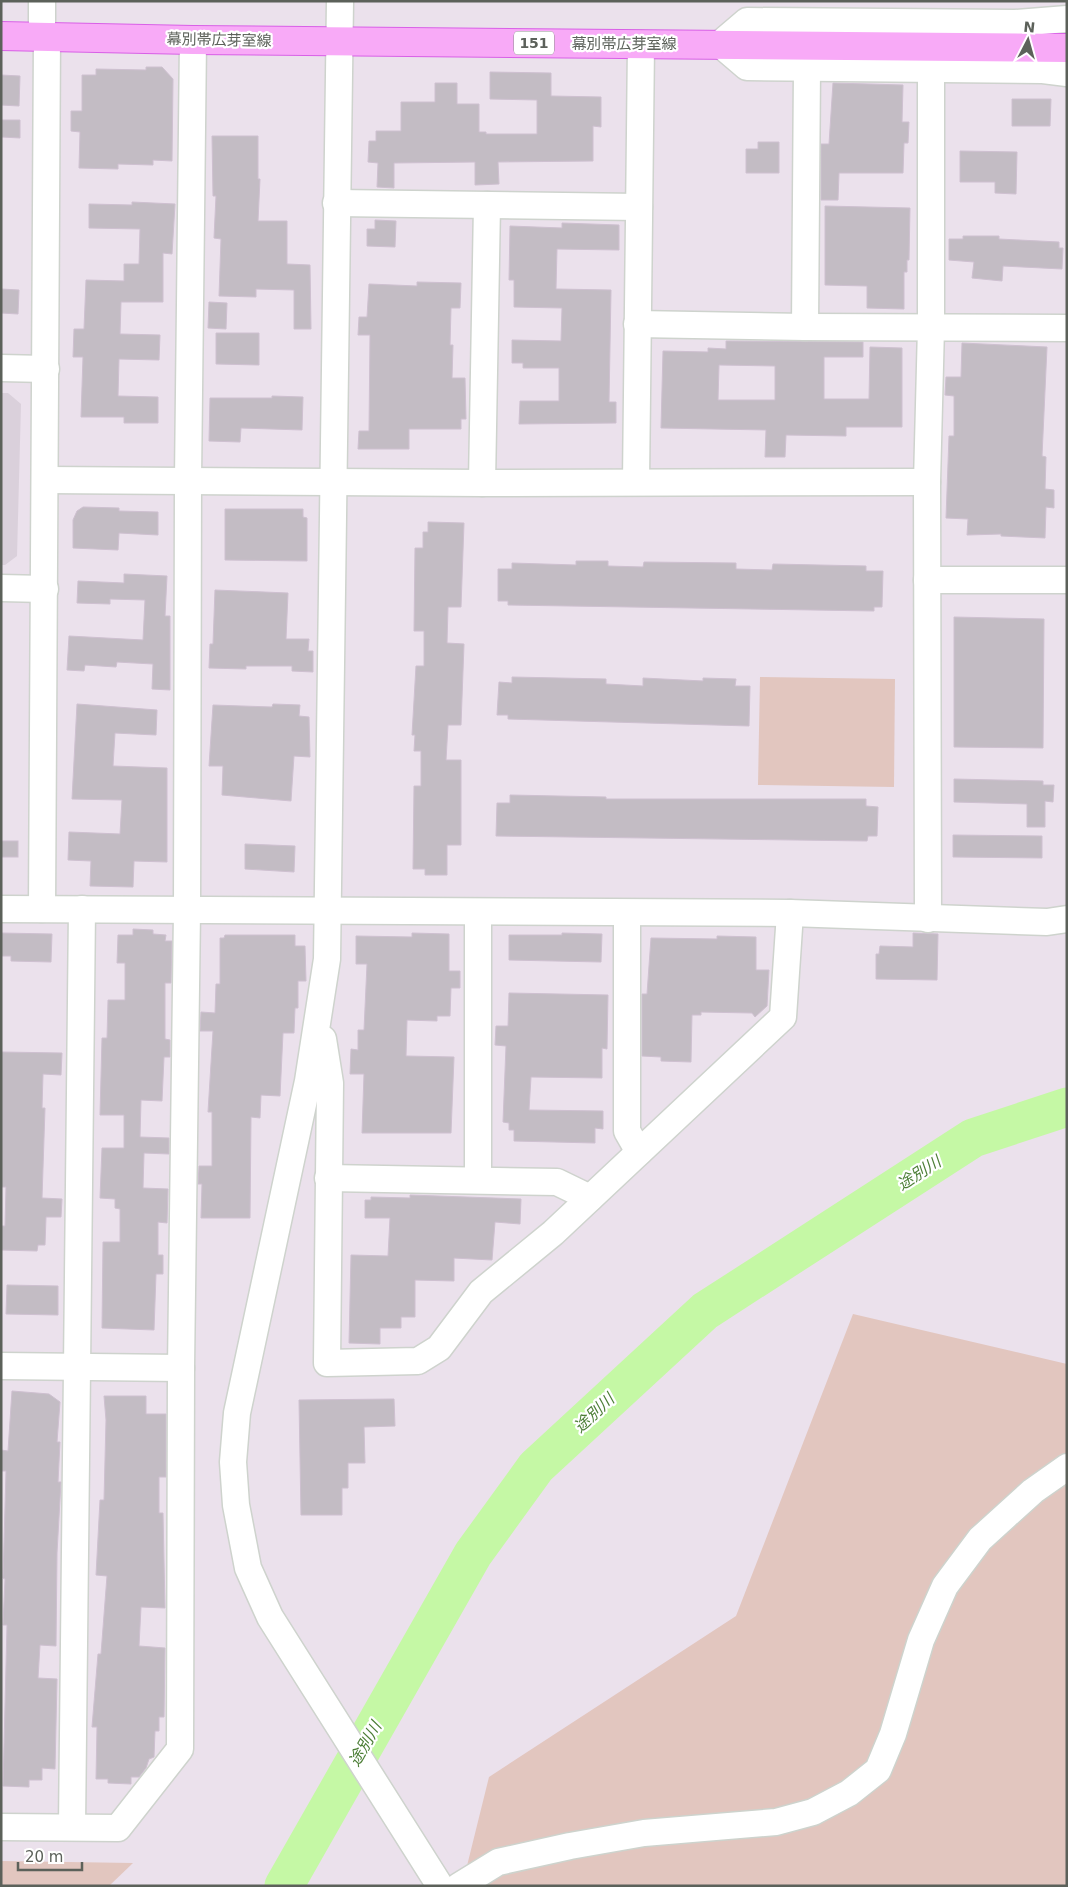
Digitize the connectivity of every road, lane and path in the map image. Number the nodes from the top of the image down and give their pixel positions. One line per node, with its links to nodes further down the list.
1 (42, 1): 7 (street)
2 (340, 1): 9 (street)
3 (862, 11): 4 (street); 11 (street)
4 (1015, 12): 5 (street)
5 (1067, 20)
6 (1, 36): 7 (main road, 幕別帯広芽室線 / 151)
7 (44, 36): 8 (main road, 幕別帯広芽室線 / 151); 24 (street)
8 (193, 40): 9 (main road, 幕別帯広芽室線 / 151); 26 (street)
9 (338, 41): 10 (main road, 幕別帯広芽室線 / 151); 16 (street)
10 (641, 44): 11 (main road, 幕別帯広芽室線 / 151); 18 (street)
11 (720, 44): 12 (main road, 幕別帯広芽室線 / 151); 13 (street)
12 (1067, 48)
13 (807, 68): 14 (street); 21 (street)
14 (931, 70): 15 (street); 20 (street)
15 (1067, 73)
16 (336, 203): 17 (street); 27 (street)
17 (486, 205): 18 (street); 30 (street)
18 (639, 207): 19 (street)
19 (637, 324): 21 (street); 28 (street)
20 (931, 326): 21 (street); 22 (street); 29 (street)
21 (805, 327)
22 (1067, 328)
23 (1, 368): 24 (street)
24 (46, 369): 25 (street)
25 (46, 480): 26 (street); 34 (street)
26 (188, 480): 27 (street); 38 (street)
27 (333, 482): 30 (street); 39 (street)
28 (636, 482): 29 (street); 30 (street)
29 (927, 482): 31 (street)
30 (482, 483)
31 (927, 580): 32 (street); 43 (street)
32 (1067, 580)
33 (1, 588): 34 (street)
34 (45, 589): 36 (street)
35 (1, 909): 36 (street)
36 (42, 909): 37 (street)
37 (82, 909): 38 (street); 51 (street)
38 (187, 911): 39 (street); 52 (street)
39 (329, 911): 40 (street); 45 (street)
40 (478, 912): 41 (street); 48 (street)
41 (627, 914): 42 (street); 46 (street)
42 (790, 914): 43 (street); 46 (street)
43 (928, 919): 44 (street)
44 (1067, 919)
45 (320, 1019): 47 (street); 56 (street)
46 (639, 1152): 49 (street)
47 (328, 1178): 48 (street); 49 (street)
48 (478, 1179): 49 (street)
49 (590, 1198)
50 (1, 1366): 51 (street)
51 (76, 1368): 52 (street); 55 (street)
52 (181, 1368): 55 (street)
53 (1067, 1467): 57 (street)
54 (1, 1827): 55 (street)
55 (72, 1827)
56 (440, 1886)
57 (459, 1886)

